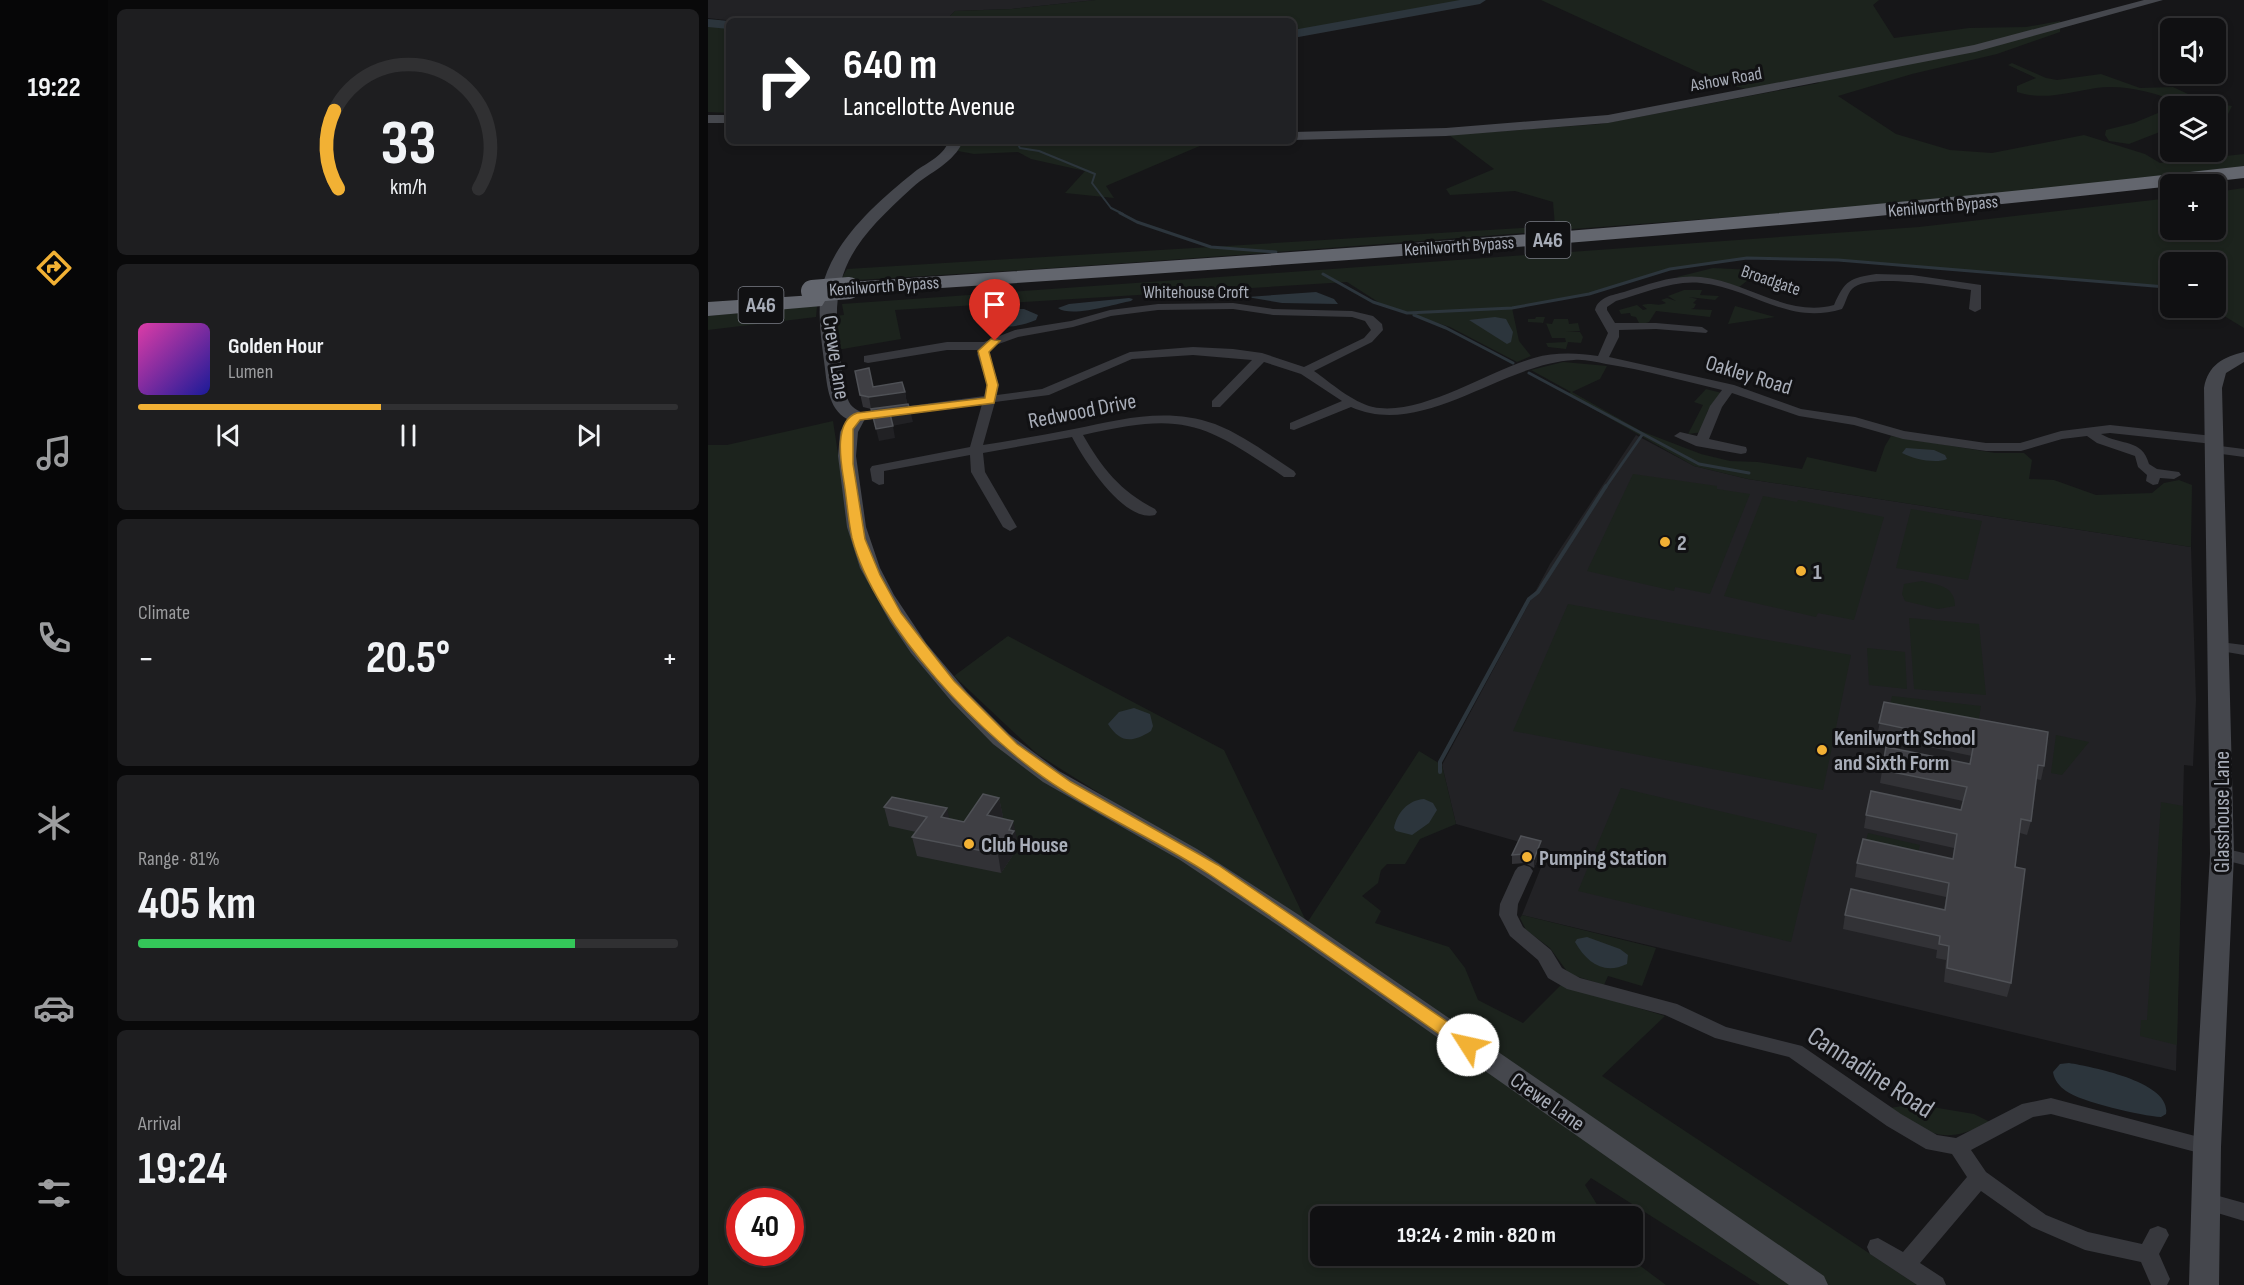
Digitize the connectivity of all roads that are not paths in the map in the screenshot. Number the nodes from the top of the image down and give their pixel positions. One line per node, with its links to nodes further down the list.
1 (2157, 0): 4 (street, Ashow Road)
2 (726, 119): 3 (street)
3 (708, 120)
4 (1296, 136)
5 (955, 144): 27 (street, Crewe Lane)
6 (2244, 172): 10 (highway, Kenilworth Bypass / A46)
7 (2244, 181): 8 (highway)
8 (2226, 184)
9 (2160, 192): 10 (highway, Kenilworth Bypass / A46)
10 (850, 293): 11 (highway, Kenilworth Bypass / A46)
11 (813, 296): 12 (highway, Kenilworth Bypass / A46); 13 (highway, Kenilworth Bypass / A46)
12 (708, 299)
13 (708, 309)
14 (1976, 309): 15 (street, Broadgate)
15 (1614, 327): 16 (street); 21 (street)
16 (1702, 331)
17 (986, 346): 20 (street); 22 (street, Whitehouse Croft); 24 (street)
18 (1262, 357): 22 (street); 24 (street); 26 (street)
19 (2244, 357): 34 (street, Glasshouse Lane)
20 (868, 359)
21 (1602, 359): 23 (street, Oakley Road); 25 (street, Oakley Road)
22 (1305, 371): 25 (street)
23 (1730, 388): 29 (street, Oakley Road); 33 (street)
24 (990, 400): 27 (street); 35 (street)
25 (1351, 402): 28 (street)
26 (1216, 404)
27 (857, 417): 56 (street, Crewe Lane)
28 (1300, 429)
29 (2096, 430): 30 (street, Oakley Road); 38 (street)
30 (2149, 432): 34 (street, Oakley Road); 38 (street)
31 (1076, 433): 35 (street, Redwood Drive); 40 (street, Redwood Drive); 42 (street)
32 (1680, 436): 33 (street)
33 (1701, 443): 36 (street)
34 (2213, 444): 37 (street, Oakley Road); 44 (street, Glasshouse Lane)
35 (976, 450): 39 (street, Redwood Drive); 43 (street)
36 (1740, 450)
37 (2244, 453)
38 (2141, 455): 41 (street)
39 (877, 470)
40 (1290, 474)
41 (2175, 475)
42 (1150, 512)
43 (1010, 527)
44 (2220, 647): 45 (street); 46 (street, Glasshouse Lane)
45 (2244, 650)
46 (2233, 856): 49 (street, Glasshouse Lane)
47 (1524, 871): 48 (street, Cannadine Road)
48 (1958, 1147): 49 (street); 50 (street)
49 (2207, 1147): 51 (street, Glasshouse Lane)
50 (1979, 1178): 54 (street); 55 (street)
51 (2208, 1202): 52 (street); 58 (street, Glasshouse Lane)
52 (2244, 1212)
53 (1878, 1246): 54 (street)
54 (1905, 1265): 57 (street)
55 (2159, 1280)
56 (1812, 1285)
57 (1935, 1285)
58 (2204, 1285)

